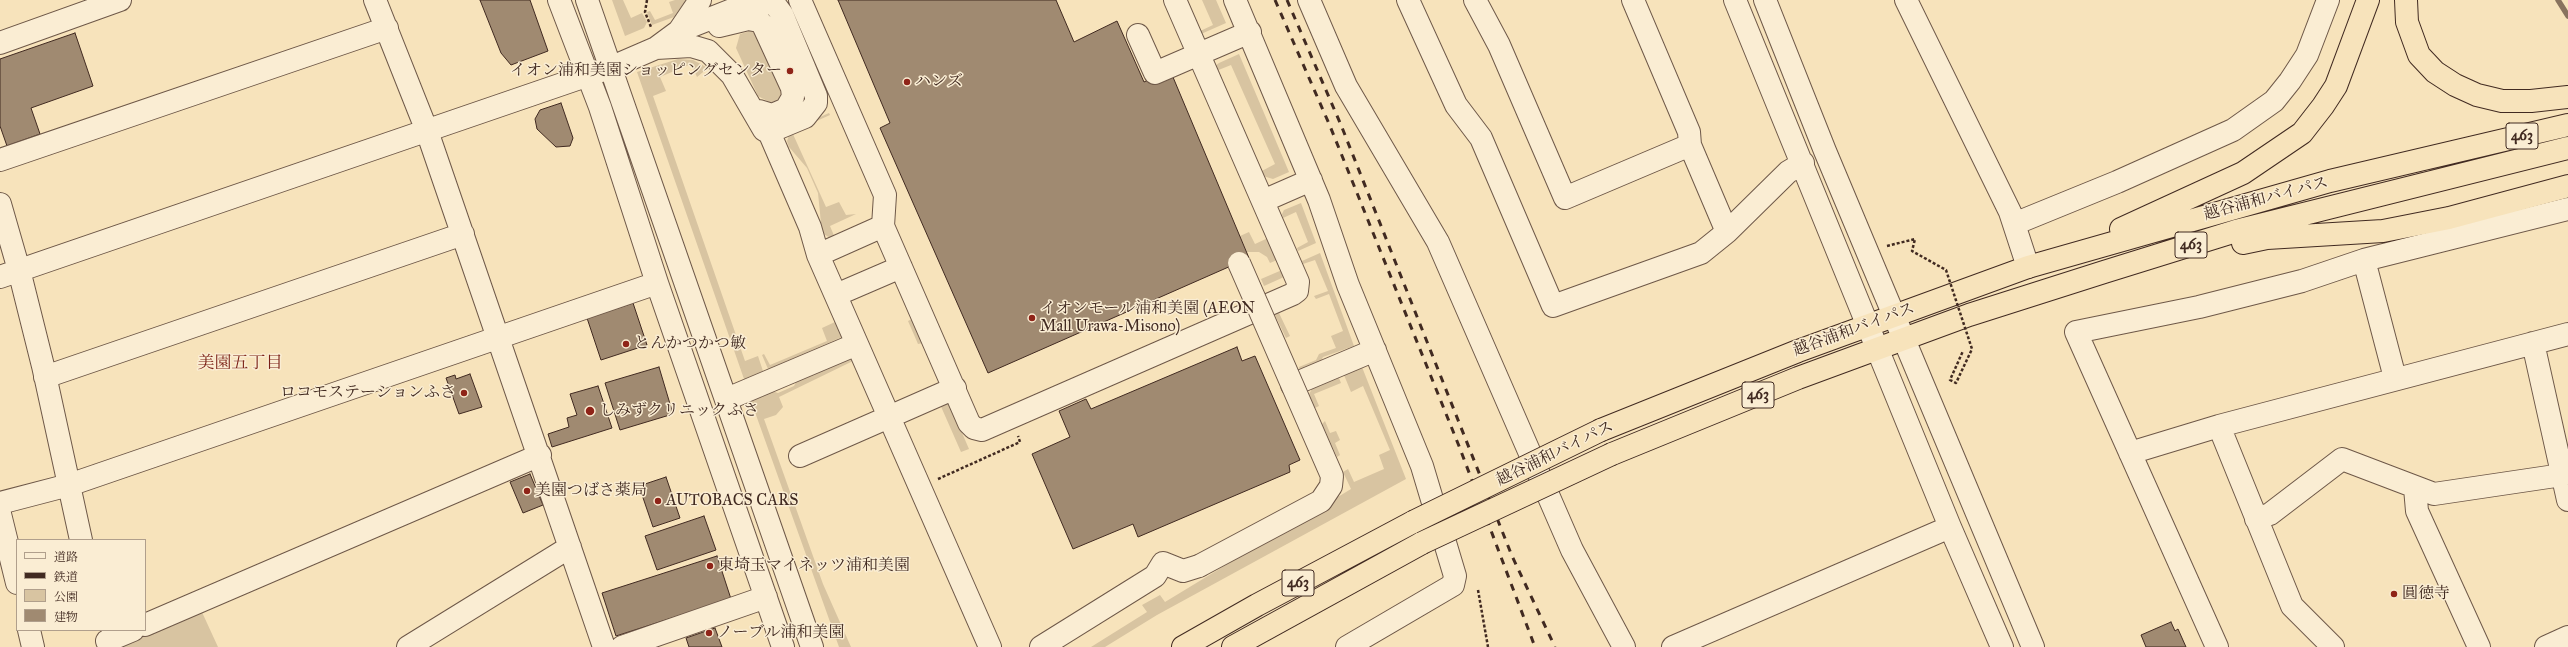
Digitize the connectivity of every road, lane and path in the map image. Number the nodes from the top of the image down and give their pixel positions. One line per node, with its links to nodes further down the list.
1 (120, 0): 25 (street)
2 (375, 0): 21 (street)
3 (559, 0): 29 (street)
4 (587, 0): 28 (street)
5 (647, 0): 20 (path)
6 (700, 0): 22 (street)
7 (800, 0): 45 (street)
8 (1175, 0): 27 (street)
9 (1235, 0): 23 (street)
10 (1309, 0): 111 (street)
11 (1408, 0): 46 (street)
12 (1475, 0): 35 (street)
13 (1633, 0): 35 (street)
14 (1735, 0): 38 (street)
15 (1765, 0): 59 (street)
16 (1906, 0): 44 (street)
17 (2328, 0): 44 (street)
18 (2368, 0): 50 (highway)
19 (2406, 0): 30 (highway)
20 (651, 27)
21 (387, 28): 33 (street); 37 (street)
22 (678, 31): 26 (street); 31 (street); 34 (street)
23 (1250, 32): 27 (street); 39 (street)
24 (1138, 35): 27 (street)
25 (0, 42)
26 (656, 48): 28 (street); 31 (street)
27 (1198, 53): 41 (street)
28 (612, 67): 29 (street); 73 (street)
29 (588, 75): 33 (street); 57 (street)
30 (2568, 97)
31 (746, 99): 34 (street)
32 (2568, 125): 50 (highway, 越谷浦和バイパス / 463)
33 (427, 131): 47 (street); 56 (street)
34 (769, 132): 49 (street)
35 (1690, 145): 46 (street)
36 (2568, 148): 55 (highway, 越谷浦和バイパス / 463)
37 (0, 160)
38 (1803, 163): 46 (street); 60 (street)
39 (1311, 180): 41 (street); 66 (street)
40 (2568, 186): 55 (highway, 463)
41 (1263, 200): 72 (street)
42 (0, 204): 56 (street)
43 (2568, 209): 51 (street)
44 (2014, 224): 54 (street)
45 (883, 226): 49 (street); 53 (street)
46 (1727, 232)
47 (464, 234): 62 (street); 69 (street)
48 (1887, 246): 68 (path, bridge)
49 (818, 254): 58 (street)
50 (2060, 257): 54 (highway, 越谷浦和バイパス / 463)
51 (2364, 260): 70 (street); 77 (street)
52 (1239, 263): 71 (street, bridge)
53 (902, 267): 58 (street); 72 (street)
54 (2028, 267): 59 (highway, 越谷浦和バイパス / 463)
55 (2104, 272): 63 (highway, 越谷浦和バイパス / 463)
56 (10, 274): 69 (street)
57 (657, 283): 62 (street); 93 (street)
58 (836, 295): 65 (street)
59 (1894, 315): 60 (highway, 越谷浦和バイパス / 463); 63 (street)
60 (1867, 325): 67 (street); 107 (highway, 越谷浦和バイパス / 463, bridge)
61 (2568, 334): 64 (street)
62 (499, 335): 78 (street); 81 (street)
63 (1905, 339): 67 (highway, 越谷浦和バイパス / 463); 114 (street)
64 (2533, 343): 70 (street); 80 (street)
65 (857, 344): 73 (street); 74 (street)
66 (1375, 350): 71 (street); 109 (street)
67 (1877, 350): 88 (street); 108 (highway, 越谷浦和バイパス / 463, bridge)
68 (1963, 351)
69 (45, 377): 81 (street)
70 (2395, 378): 75 (street)
71 (1292, 385): 106 (street, bridge)
72 (955, 388): 74 (street)
73 (727, 399): 104 (street)
74 (889, 417): 79 (street); 82 (street)
75 (2219, 426): 77 (street); 87 (street)
76 (1017, 435): 82 (path)
77 (2130, 453): 115 (street)
78 (540, 455): 90 (street); 94 (street)
79 (800, 456)
80 (2562, 475): 83 (street); 84 (street)
81 (69, 485): 85 (street); 89 (street)
82 (920, 486): 105 (street)
83 (2415, 488): 87 (street); 117 (street)
84 (2568, 500)
85 (0, 503)
86 (0, 514): 91 (street)
87 (2256, 519): 116 (street)
88 (1950, 527): 112 (street); 113 (street)
89 (81, 539)
90 (570, 547): 100 (street); 101 (street)
91 (16, 579)
92 (1478, 590): 110 (path)
93 (766, 597): 102 (street); 103 (street)
94 (146, 625)
95 (29, 631): 99 (street)
96 (130, 631): 98 (street)
97 (2568, 637): 118 (street)
98 (107, 639)
99 (33, 647)
100 (408, 647)
101 (604, 647)
102 (622, 647)
103 (783, 647)
104 (812, 647)
105 (990, 647)
106 (1041, 647)
107 (1183, 647)
108 (1233, 647)
109 (1347, 647)
110 (1488, 647)
111 (1624, 647)
112 (1673, 647)
113 (2002, 647)
114 (2033, 647)
115 (2217, 647)
116 (2333, 647)
117 (2479, 647)
118 (2546, 647)

